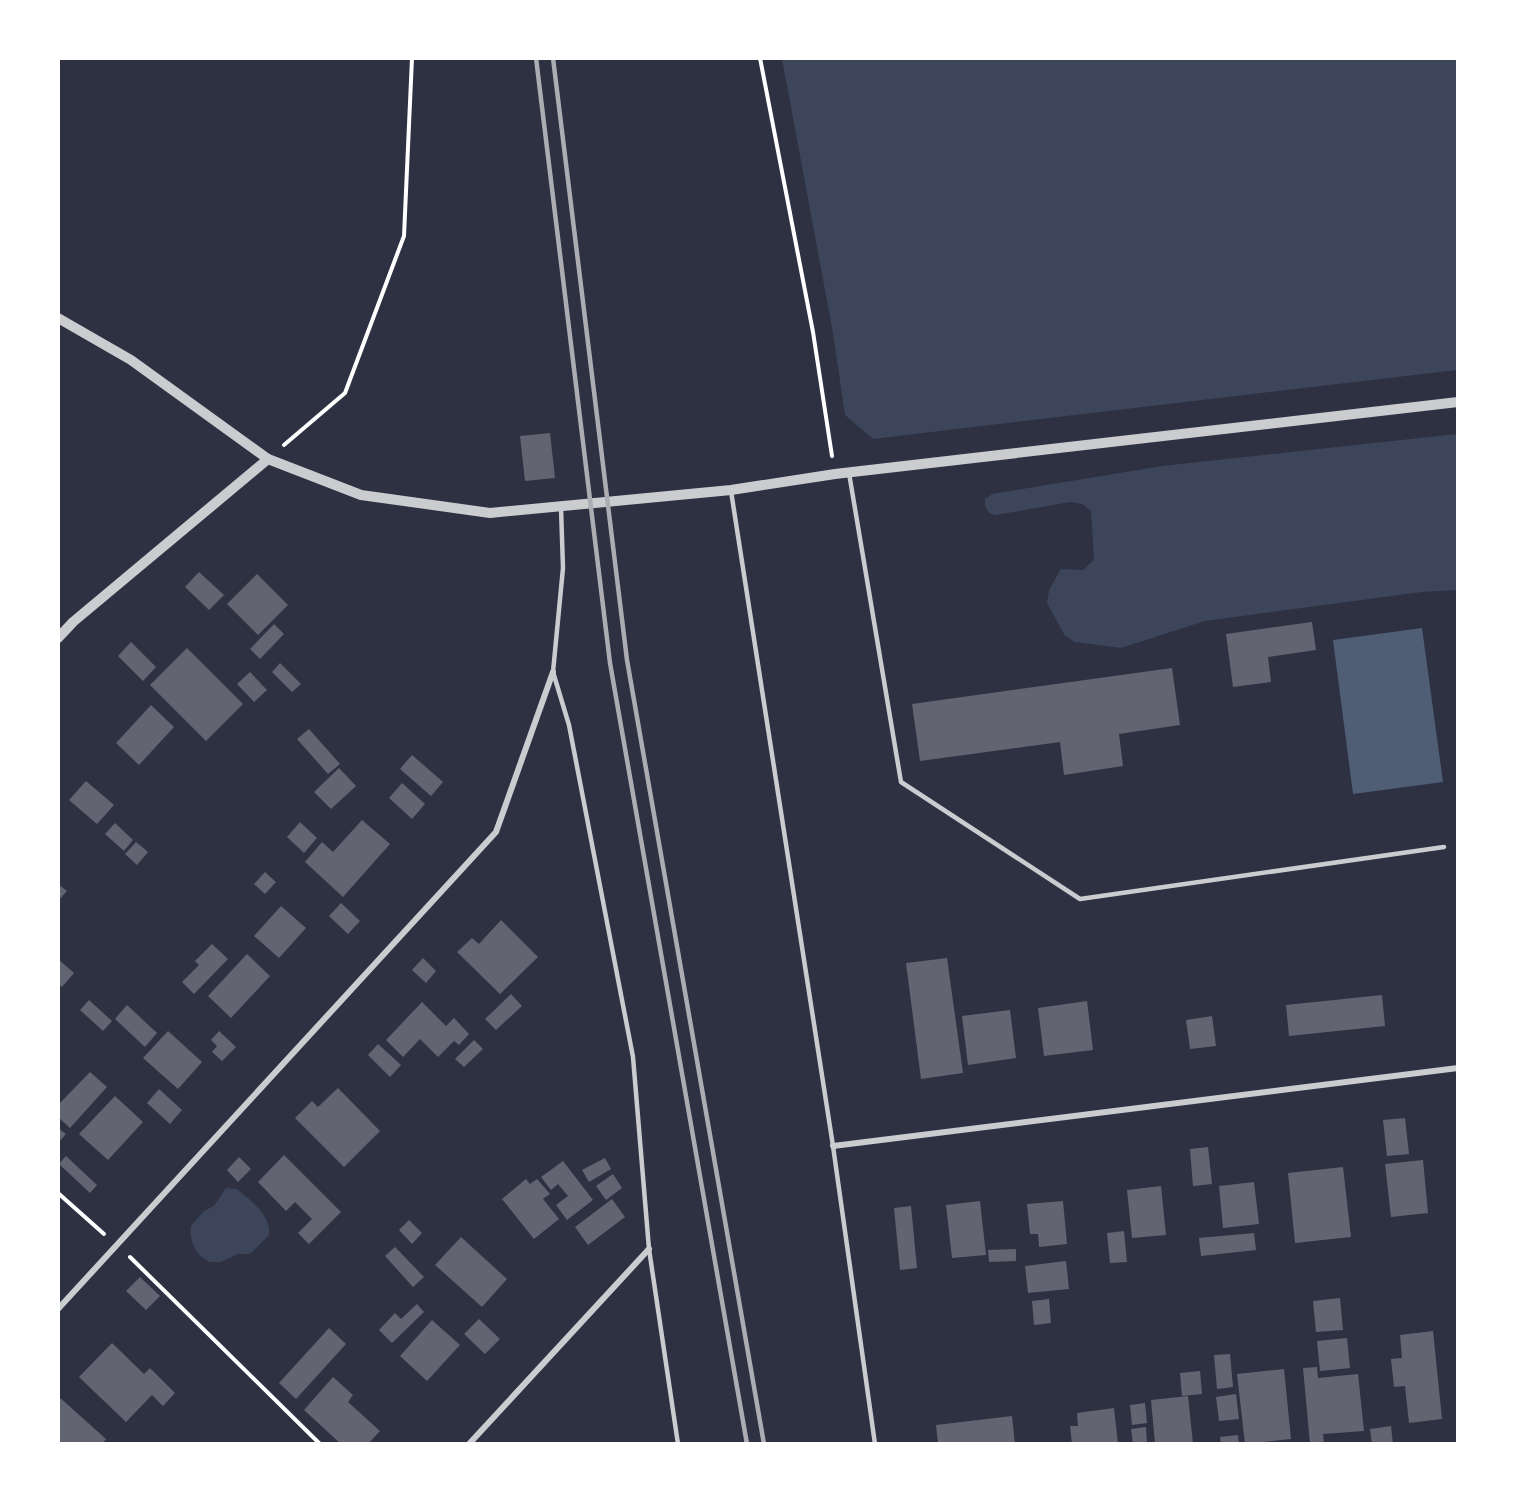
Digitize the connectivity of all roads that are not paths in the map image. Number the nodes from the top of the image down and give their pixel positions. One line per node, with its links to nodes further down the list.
1 (58, 318): 3 (street)
2 (1458, 402): 4 (street)
3 (268, 459): 6 (street); 7 (street)
4 (849, 473): 5 (street); 9 (lane)
5 (731, 490): 6 (street); 11 (lane)
6 (561, 508): 8 (lane)
7 (58, 638)
8 (553, 672): 12 (lane); 13 (street)
9 (1444, 847)
10 (1458, 1068): 11 (street)
11 (833, 1146): 16 (lane)
12 (649, 1249): 14 (street); 15 (lane)
13 (58, 1309)
14 (469, 1443)
15 (678, 1443)
16 (875, 1443)

